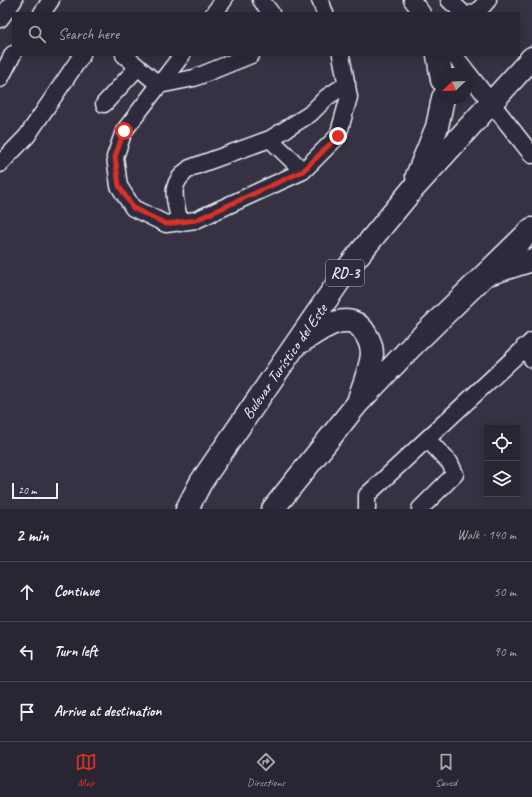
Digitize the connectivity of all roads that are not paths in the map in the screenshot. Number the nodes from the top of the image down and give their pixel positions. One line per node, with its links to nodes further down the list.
1 (14, 0): 16 (street)
2 (51, 0): 9 (street)
3 (224, 0): 10 (street)
4 (261, 0): 11 (street)
5 (320, 0): 12 (street)
6 (412, 0): 13 (street)
7 (449, 0): 14 (street)
8 (488, 0): 15 (street)
9 (43, 12)
10 (215, 12)
11 (270, 12)
12 (325, 12)
13 (421, 12)
14 (462, 12)
15 (476, 12)
16 (0, 19)
17 (532, 46): 18 (highway)
18 (520, 49)
19 (12, 56): 30 (street)
20 (81, 56): 38 (street)
21 (125, 56): 28 (street)
22 (181, 56): 32 (street)
23 (249, 56): 32 (street)
24 (341, 56): 31 (street)
25 (438, 56): 29 (highway)
26 (455, 56): 33 (street)
27 (532, 58): 33 (highway, Bulevar Turístico del Este / RD-3)
28 (138, 67): 32 (street); 34 (street)
29 (440, 68)
30 (0, 79)
31 (347, 84): 36 (street); 39 (street)
32 (159, 85): 41 (street)
33 (491, 103): 37 (street); 40 (highway, Bulevar Turístico del Este / RD-3)
34 (104, 104)
35 (442, 104): 40 (highway)
36 (270, 139): 39 (street); 41 (street)
37 (532, 155)
38 (1, 162)
39 (303, 171): 41 (street)
40 (412, 190): 45 (highway, Bulevar Turístico del Este / RD-3)
41 (180, 223)
42 (532, 229): 44 (highway)
43 (532, 260): 44 (highway)
44 (486, 274): 47 (highway)
45 (293, 347): 47 (highway); 49 (highway, Bulevar Turístico del Este / RD-3)
46 (529, 349): 48 (street)
47 (357, 404): 50 (highway)
48 (427, 439): 51 (street); 52 (street)
49 (187, 509)
50 (273, 509)
51 (367, 509)
52 (420, 509)

